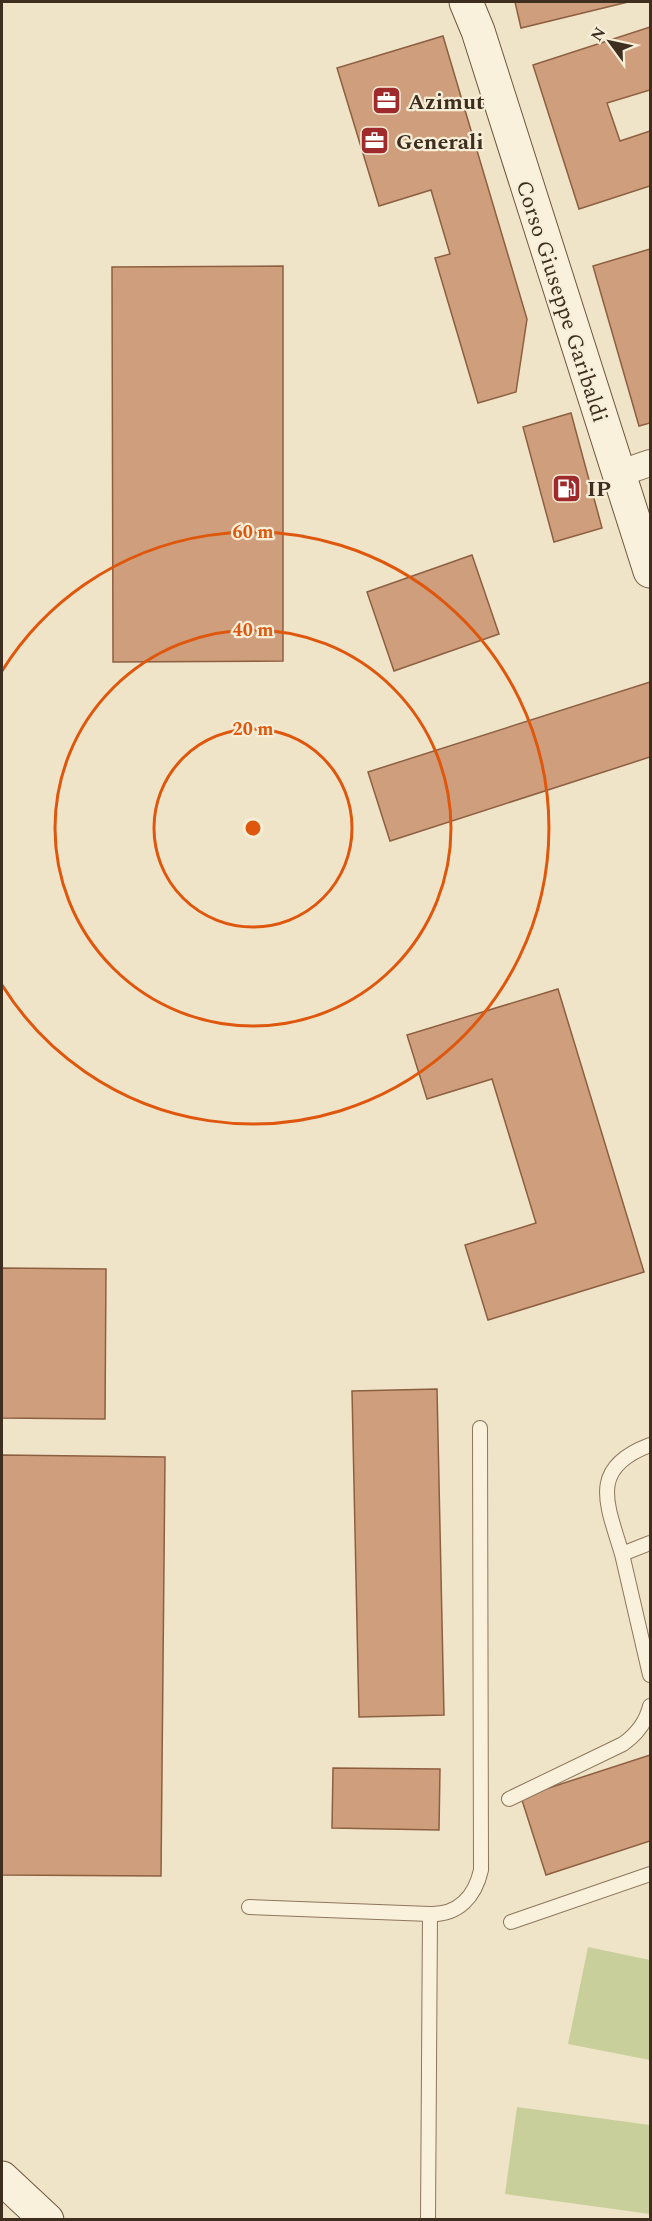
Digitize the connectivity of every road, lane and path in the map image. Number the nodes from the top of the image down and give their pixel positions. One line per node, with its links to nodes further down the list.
1 (473, 11): 3 (main road, Corso Giuseppe Garibaldi)
2 (651, 463): 3 (street)
3 (618, 474): 4 (main road, Corso Giuseppe Garibaldi)
4 (651, 571)
5 (480, 1428): 14 (lane)
6 (651, 1445): 8 (lane)
7 (651, 1543): 8 (lane)
8 (622, 1554): 9 (lane)
9 (651, 1675)
10 (651, 1706): 11 (lane)
11 (509, 1799)
12 (651, 1874): 15 (lane)
13 (249, 1906): 14 (lane)
14 (430, 1914): 18 (lane)
15 (511, 1922)
16 (2, 2178): 17 (main road)
17 (46, 2219)
18 (428, 2220)

